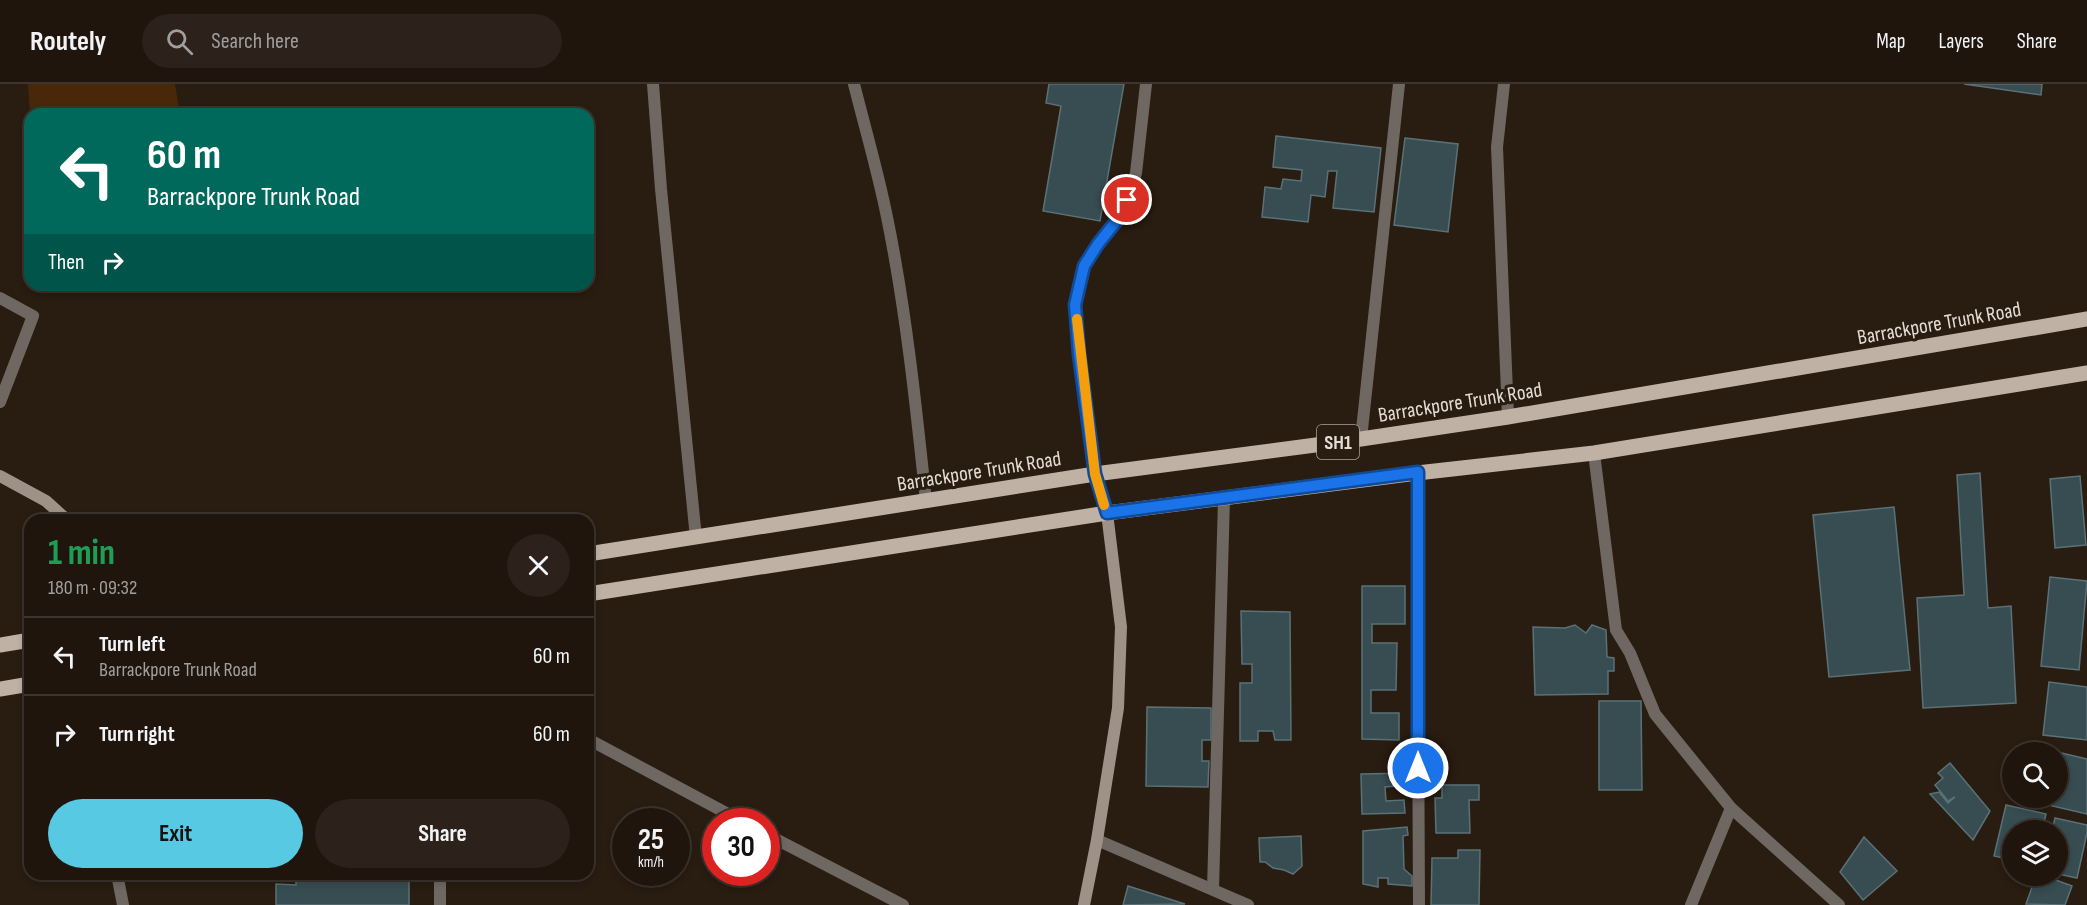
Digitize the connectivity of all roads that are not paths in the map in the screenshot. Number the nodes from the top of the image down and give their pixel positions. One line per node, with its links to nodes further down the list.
1 (653, 84): 20 (street)
2 (854, 84): 17 (street)
3 (1146, 84): 14 (street)
4 (1399, 84): 11 (street)
5 (1504, 84): 10 (street)
6 (0, 298): 9 (street)
7 (2087, 319): 10 (main road, Barrackpore Trunk Road / SH1)
8 (2087, 373): 12 (main road, SH1)
9 (0, 402)
10 (1508, 417): 11 (main road, Barrackpore Trunk Road / SH1)
11 (1361, 439): 14 (main road, Barrackpore Trunk Road / SH1)
12 (1594, 453): 13 (main road, SH1); 29 (street)
13 (1418, 472): 16 (main road, SH1); 40 (street)
14 (1095, 474): 17 (main road, Barrackpore Trunk Road / SH1); 18 (street)
15 (0, 476): 19 (street)
16 (1224, 499): 18 (main road, SH1); 34 (street)
17 (926, 501): 20 (main road, Barrackpore Trunk Road / SH1)
18 (1107, 513): 22 (main road, SH1); 30 (street)
19 (60, 514)
20 (696, 538): 21 (main road, Barrackpore Trunk Road / SH1)
21 (594, 553)
22 (594, 593)
23 (24, 641): 24 (main road)
24 (0, 645)
25 (24, 685): 26 (main road)
26 (0, 689)
27 (594, 742): 28 (street)
28 (717, 808)
29 (1731, 808): 41 (street); 42 (street)
30 (1097, 840): 34 (street); 38 (street)
31 (780, 842): 37 (street)
32 (118, 880): 35 (street)
33 (440, 880): 36 (street)
34 (1213, 889): 39 (street)
35 (123, 905)
36 (440, 905)
37 (903, 905)
38 (1084, 905)
39 (1248, 905)
40 (1419, 905)
41 (1691, 905)
42 (1839, 905)

